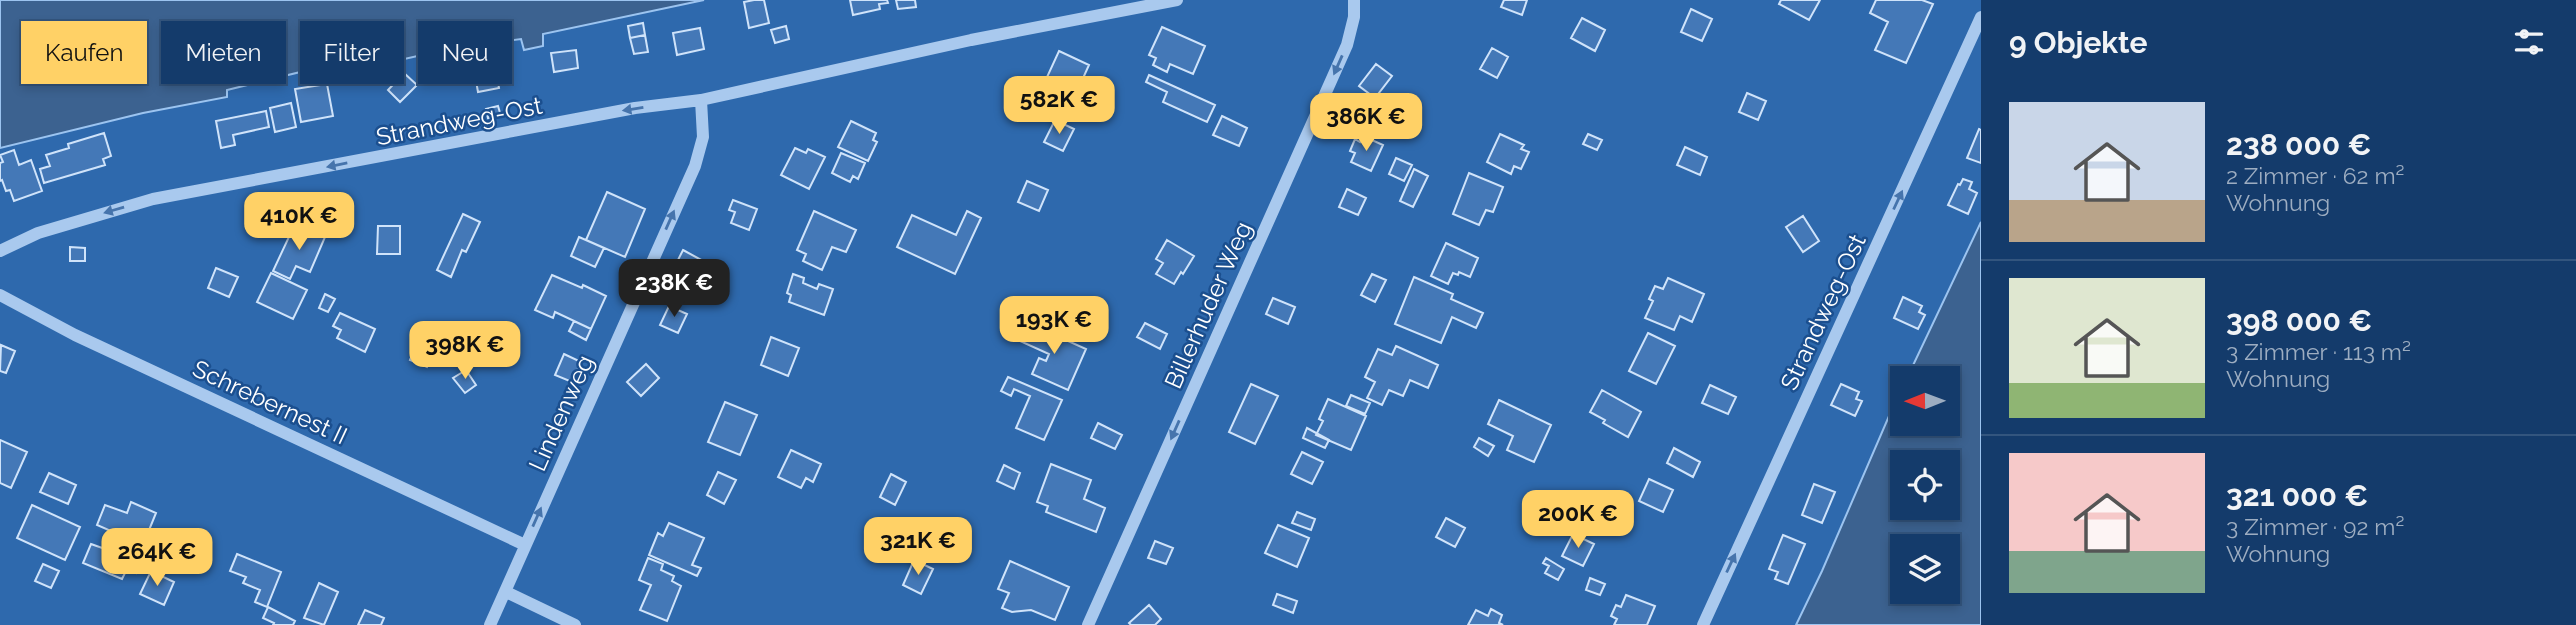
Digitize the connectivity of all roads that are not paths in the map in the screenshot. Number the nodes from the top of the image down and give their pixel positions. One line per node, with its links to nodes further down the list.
1 (1177, 0): 4 (lane, Strandweg-Ost)
2 (1354, 0): 11 (lane, Billerhuder Weg, one-way to 11)
3 (1981, 17): 12 (lane, Strandweg-Ost, one-way to 3)
4 (701, 100): 5 (lane, Strandweg-Ost, one-way to 5); 7 (lane, Lindenweg, one-way to 4)
5 (0, 251)
6 (0, 295): 7 (lane, Schrebernest II)
7 (525, 545): 8 (lane, Lindenweg)
8 (506, 592): 9 (lane, Lindenweg); 10 (lane)
9 (490, 625)
10 (575, 625)
11 (1088, 625)
12 (1703, 625)

